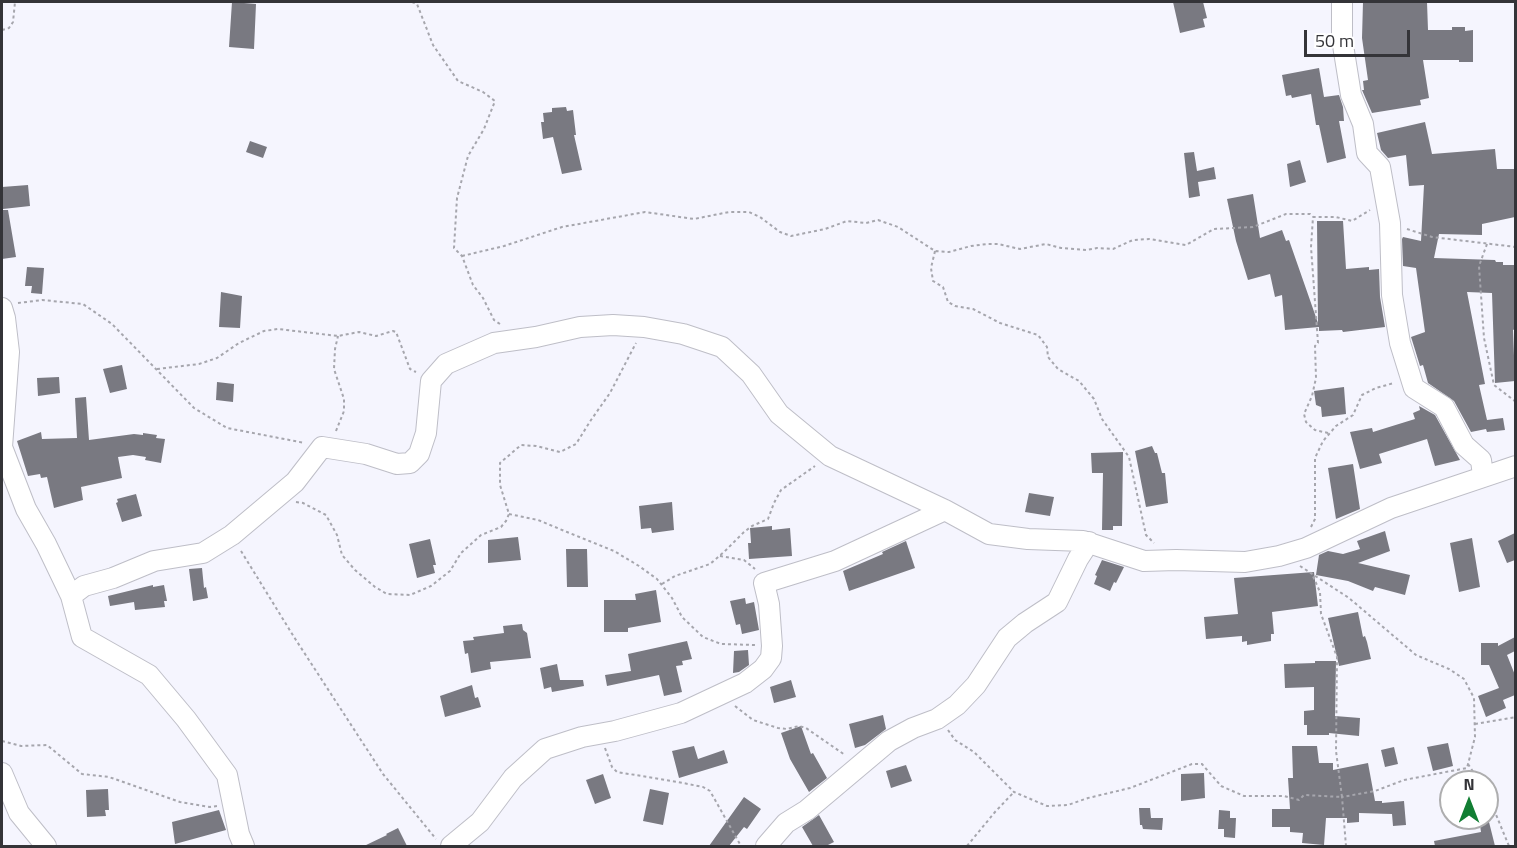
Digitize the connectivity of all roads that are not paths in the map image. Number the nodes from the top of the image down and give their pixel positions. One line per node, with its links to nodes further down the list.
1 (1342, 2): 4 (street)
2 (7, 306): 7 (street)
3 (1515, 466): 4 (street)
4 (1482, 476): 6 (street)
5 (945, 510): 6 (street); 7 (street); 9 (street)
6 (1089, 542): 12 (street)
7 (71, 596): 11 (street)
8 (2, 773): 10 (street)
9 (444, 843)
10 (46, 846)
11 (244, 846)
12 (766, 846)

